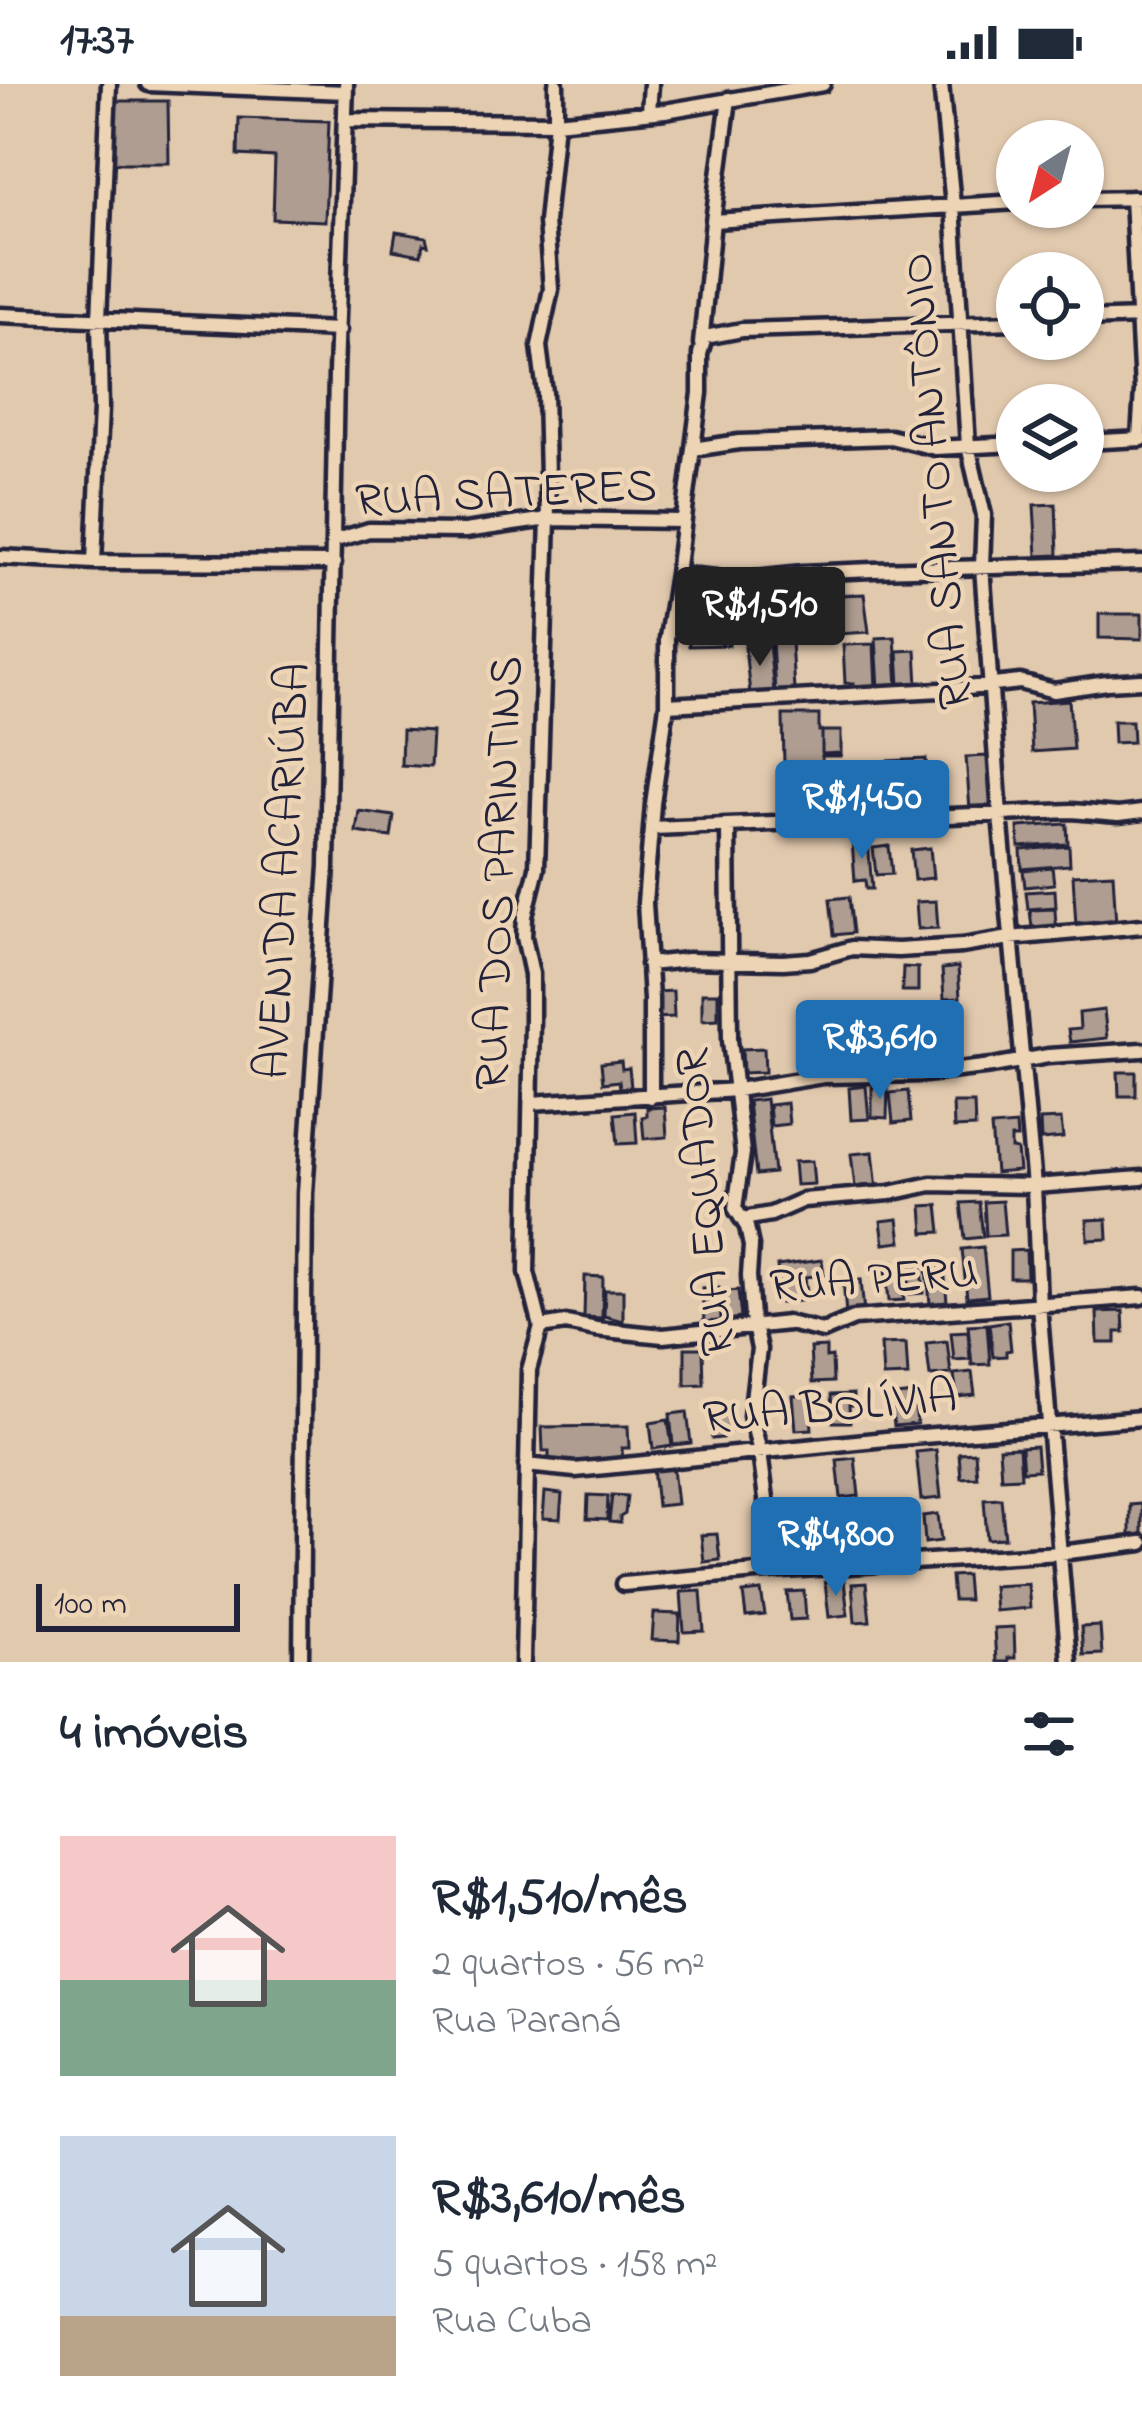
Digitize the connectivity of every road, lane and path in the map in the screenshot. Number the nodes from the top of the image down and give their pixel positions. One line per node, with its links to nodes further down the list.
1 (109, 84): 21 (street)
2 (148, 84): 7 (street)
3 (556, 84): 12 (street, RUA DOS PARINTINS)
4 (651, 84): 10 (street)
5 (823, 84): 8 (street)
6 (941, 84): 16 (street, RUA SANTO ANTÔNIO)
7 (346, 88): 11 (street, AVENIDA ACARIÚBA)
8 (756, 89): 9 (street)
9 (729, 98): 10 (street); 17 (street)
10 (650, 112): 12 (street)
11 (346, 120): 12 (street); 24 (street, AVENIDA ACARIÚBA)
12 (556, 122): 32 (street, RUA DOS PARINTINS)
13 (1137, 198): 14 (street); 19 (street)
14 (1104, 199)
15 (996, 203): 16 (street)
16 (952, 205): 17 (street); 23 (street, RUA SANTO ANTÔNIO)
17 (713, 221): 25 (street)
18 (0, 315): 21 (street)
19 (1141, 317): 20 (street); 26 (street)
20 (1104, 318)
21 (99, 320): 24 (street); 36 (street)
22 (996, 323): 23 (street)
23 (961, 324): 25 (street); 30 (street, RUA SANTO ANTÔNIO)
24 (339, 330): 34 (street, AVENIDA ACARIÚBA)
25 (701, 345): 31 (street)
26 (1142, 390): 27 (street)
27 (1141, 438): 28 (street)
28 (1104, 441)
29 (996, 445): 30 (street)
30 (968, 446): 31 (street); 39 (street, RUA SANTO ANTÔNIO)
31 (693, 449): 33 (street)
32 (548, 519): 33 (street, RUA SATERES); 34 (street, RUA SATERES); 56 (street, RUA DOS PARINTINS)
33 (682, 521): 40 (street)
34 (333, 541): 37 (street, AVENIDA ACARIÚBA)
35 (0, 557): 36 (street)
36 (94, 562): 37 (street)
37 (334, 563): 72 (street, AVENIDA ACARIÚBA)
38 (1142, 563): 39 (street)
39 (982, 566): 40 (street); 42 (street, RUA SANTO ANTÔNIO)
40 (677, 574): 43 (street)
41 (1142, 682): 42 (street)
42 (992, 687): 43 (street); 45 (street, RUA SANTO ANTÔNIO)
43 (667, 705): 47 (street)
44 (1142, 812): 45 (street)
45 (1000, 815): 46 (street); 49 (street, RUA SANTO ANTÔNIO)
46 (728, 825): 47 (street); 50 (street, RUA EQUADOR)
47 (652, 829): 51 (street)
48 (1142, 926): 49 (street)
49 (1010, 938): 50 (street); 53 (street, RUA SANTO ANTÔNIO)
50 (728, 959): 51 (street); 54 (street, RUA EQUADOR)
51 (648, 964): 55 (street)
52 (1142, 1050): 53 (street)
53 (1021, 1061): 54 (street); 58 (street, RUA SANTO ANTÔNIO)
54 (736, 1090): 55 (street); 59 (street, RUA EQUADOR)
55 (651, 1097): 56 (street)
56 (531, 1103): 63 (street, RUA DOS PARINTINS)
57 (1142, 1178): 58 (street)
58 (1034, 1186): 59 (street); 61 (street, RUA SANTO ANTÔNIO)
59 (743, 1219): 62 (street, RUA EQUADOR)
60 (1142, 1297): 61 (street, RUA PERU)
61 (1040, 1304): 62 (street, RUA PERU); 65 (street, RUA SANTO ANTÔNIO)
62 (754, 1326): 63 (street, RUA PERU); 66 (street, RUA EQUADOR)
63 (541, 1327): 67 (street, RUA DOS PARINTINS)
64 (1142, 1418): 65 (street, RUA BOLÍVIA)
65 (1050, 1426): 66 (street, RUA BOLÍVIA); 69 (street, RUA SANTO ANTÔNIO)
66 (760, 1452): 67 (street, RUA BOLÍVIA); 70 (street, RUA EQUADOR)
67 (526, 1465): 73 (street, RUA DOS PARINTINS)
68 (1142, 1543): 69 (street)
69 (1060, 1552): 70 (street); 74 (street, RUA SANTO ANTÔNIO)
70 (768, 1571): 71 (street)
71 (622, 1584)
72 (301, 1662)
73 (523, 1662)
74 (1070, 1662)

